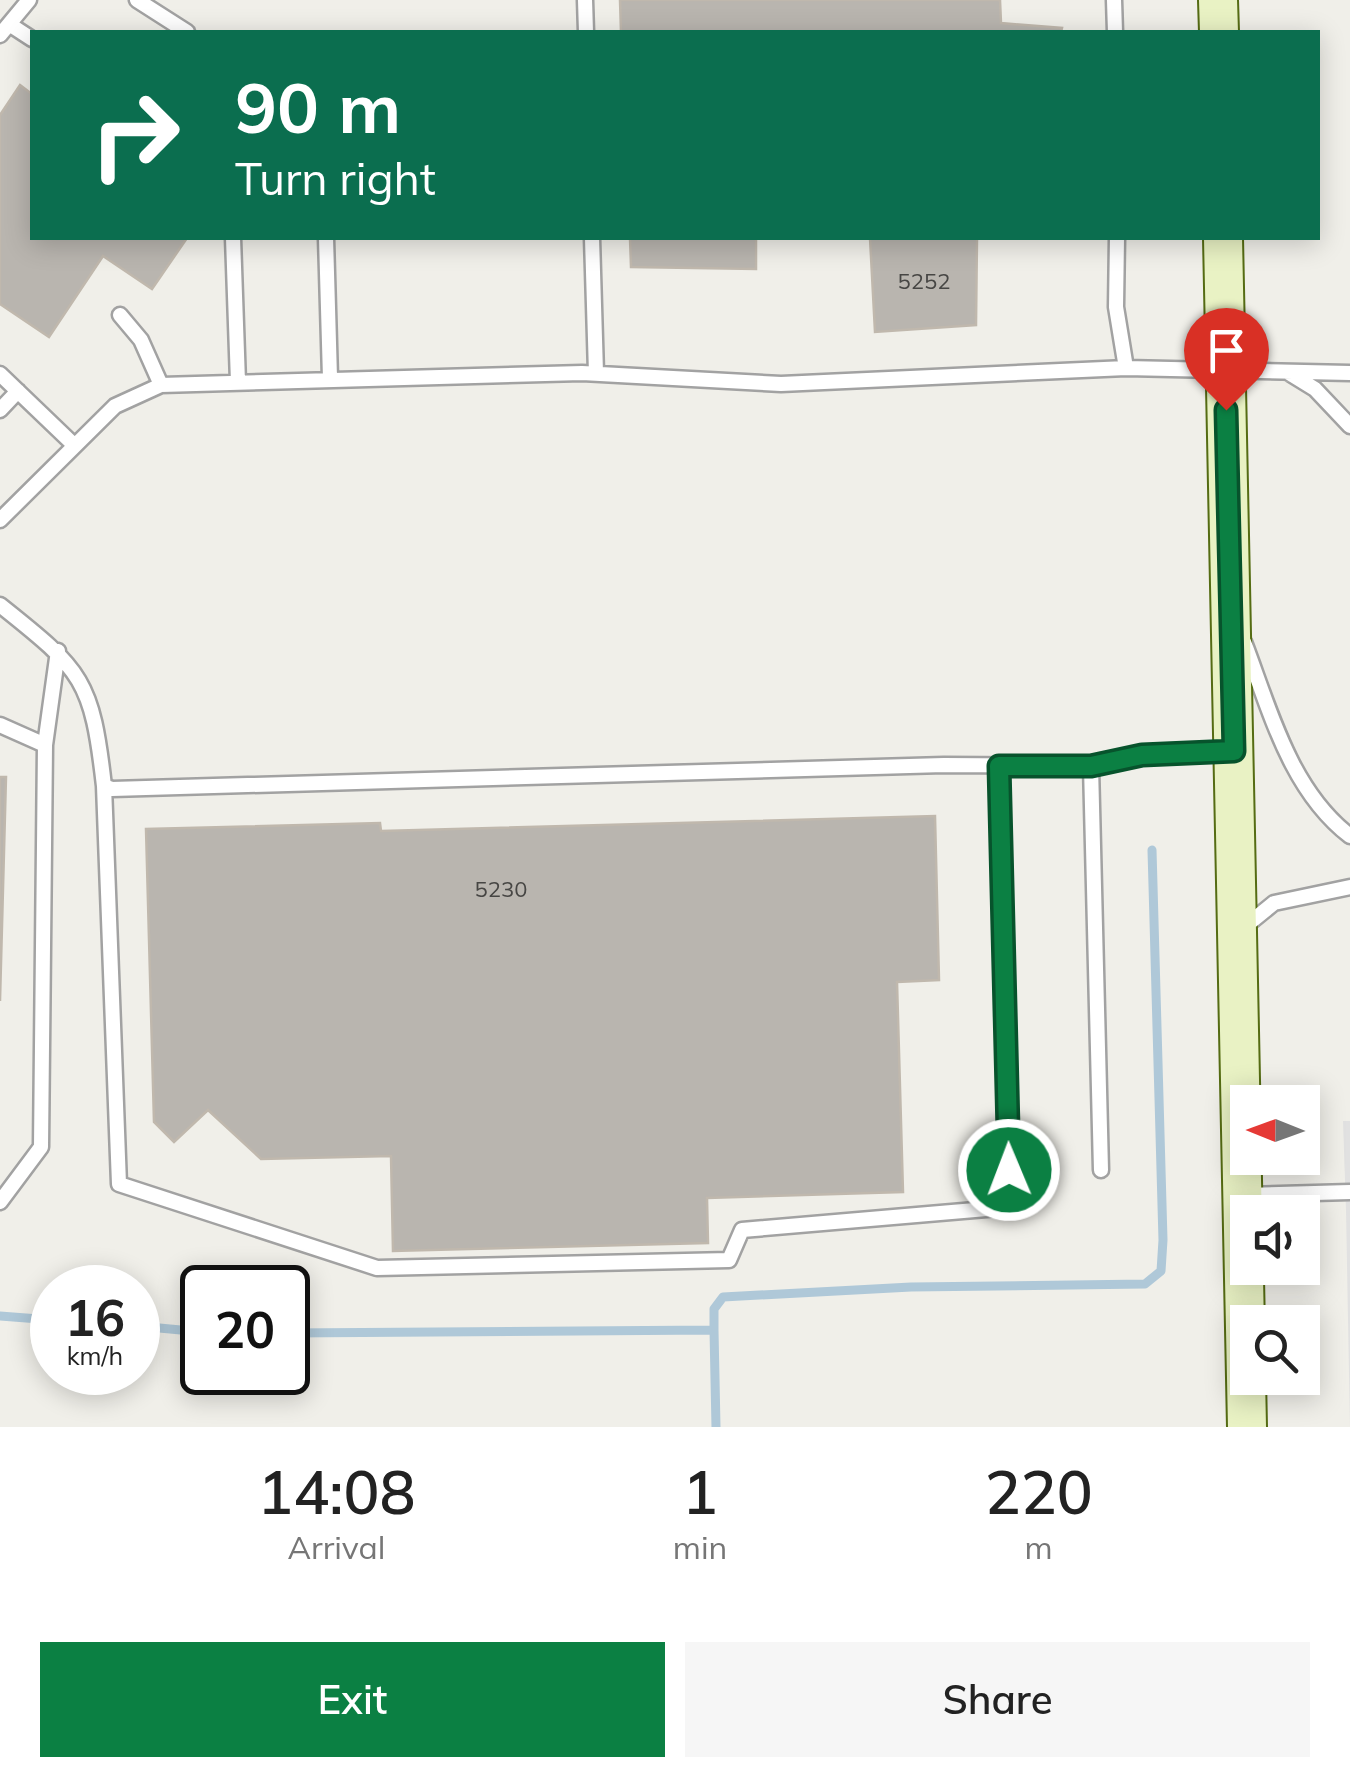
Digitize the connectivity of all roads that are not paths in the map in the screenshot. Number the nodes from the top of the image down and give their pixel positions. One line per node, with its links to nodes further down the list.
1 (29, 0): 6 (lane)
2 (137, 0): 7 (lane)
3 (585, 0): 8 (lane)
4 (1114, 0): 9 (lane)
5 (1218, 0): 10 (street)
6 (5, 29): 11 (lane)
7 (183, 30)
8 (586, 30)
9 (1116, 30)
10 (1219, 30)
11 (30, 38)
12 (233, 240): 25 (lane)
13 (326, 240): 24 (lane)
14 (592, 240): 20 (lane)
15 (1118, 240): 18 (lane)
16 (1223, 240): 19 (street)
17 (120, 315): 26 (lane)
18 (1126, 368): 19 (lane); 20 (lane)
19 (1226, 371): 21 (lane); 33 (street)
20 (596, 373): 24 (lane)
21 (1288, 373): 22 (lane); 29 (lane)
22 (1350, 373)
23 (0, 374): 27 (lane)
24 (330, 378): 25 (lane)
25 (238, 382): 26 (lane)
26 (160, 385): 30 (lane)
27 (18, 392): 28 (lane); 30 (lane)
28 (0, 410)
29 (1350, 426)
30 (74, 446): 31 (lane)
31 (0, 520)
32 (0, 605): 34 (lane)
33 (1230, 606): 37 (street); 41 (lane)
34 (58, 652): 36 (lane); 40 (lane)
35 (0, 725): 36 (lane)
36 (46, 745): 47 (lane)
37 (1234, 751): 39 (lane); 43 (street)
38 (999, 766): 39 (lane); 40 (lane); 40 (lane)
39 (1091, 766): 44 (lane)
40 (104, 786)
41 (1350, 836)
42 (1350, 887): 43 (lane)
43 (1237, 932): 46 (street)
44 (1101, 1170)
45 (1350, 1192): 46 (lane)
46 (1239, 1195)
47 (0, 1202)
48 (1242, 1285): 49 (street)
49 (1247, 1427)

